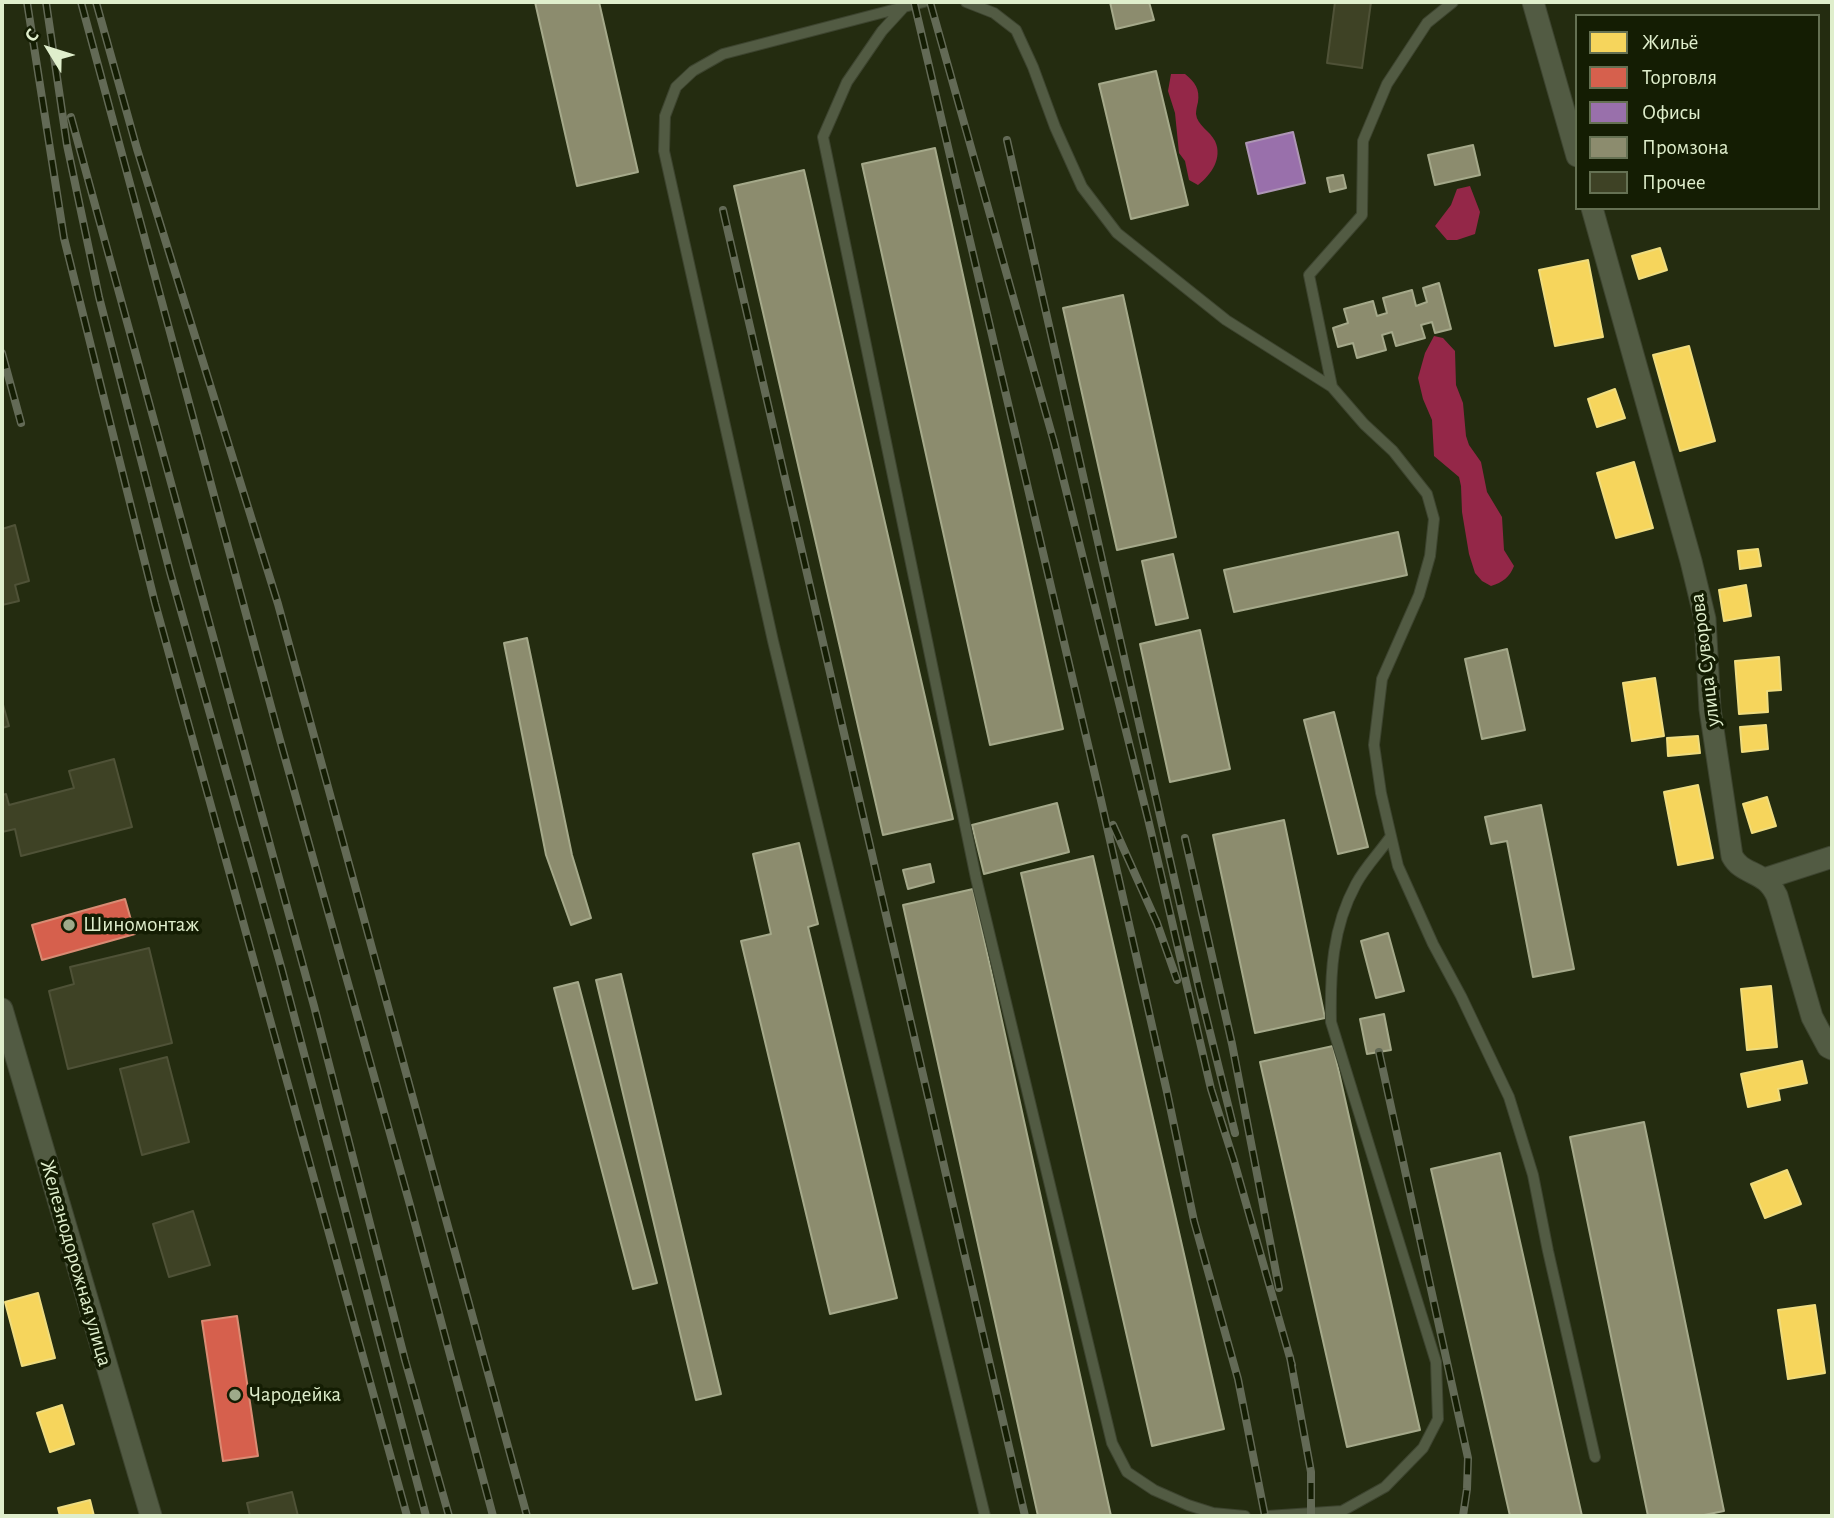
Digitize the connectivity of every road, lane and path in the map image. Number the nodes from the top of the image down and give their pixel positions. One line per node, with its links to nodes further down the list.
1 (924, 2): 5 (lane)
2 (966, 2): 8 (lane)
3 (1454, 2): 8 (lane)
4 (1533, 2): 6 (street)
5 (904, 7): 16 (lane); 17 (lane)
6 (1575, 149)
7 (1593, 210): 11 (street, улица Суворова)
8 (1332, 387): 9 (lane)
9 (1391, 836): 14 (lane); 18 (lane)
10 (1832, 857): 11 (street)
11 (1764, 879): 13 (street, улица Суворова)
12 (2, 1009): 15 (street, Железнодорожная улица)
13 (1832, 1049)
14 (1595, 1457)
15 (151, 1516)
16 (985, 1516)
17 (1245, 1516)
18 (1267, 1516)

